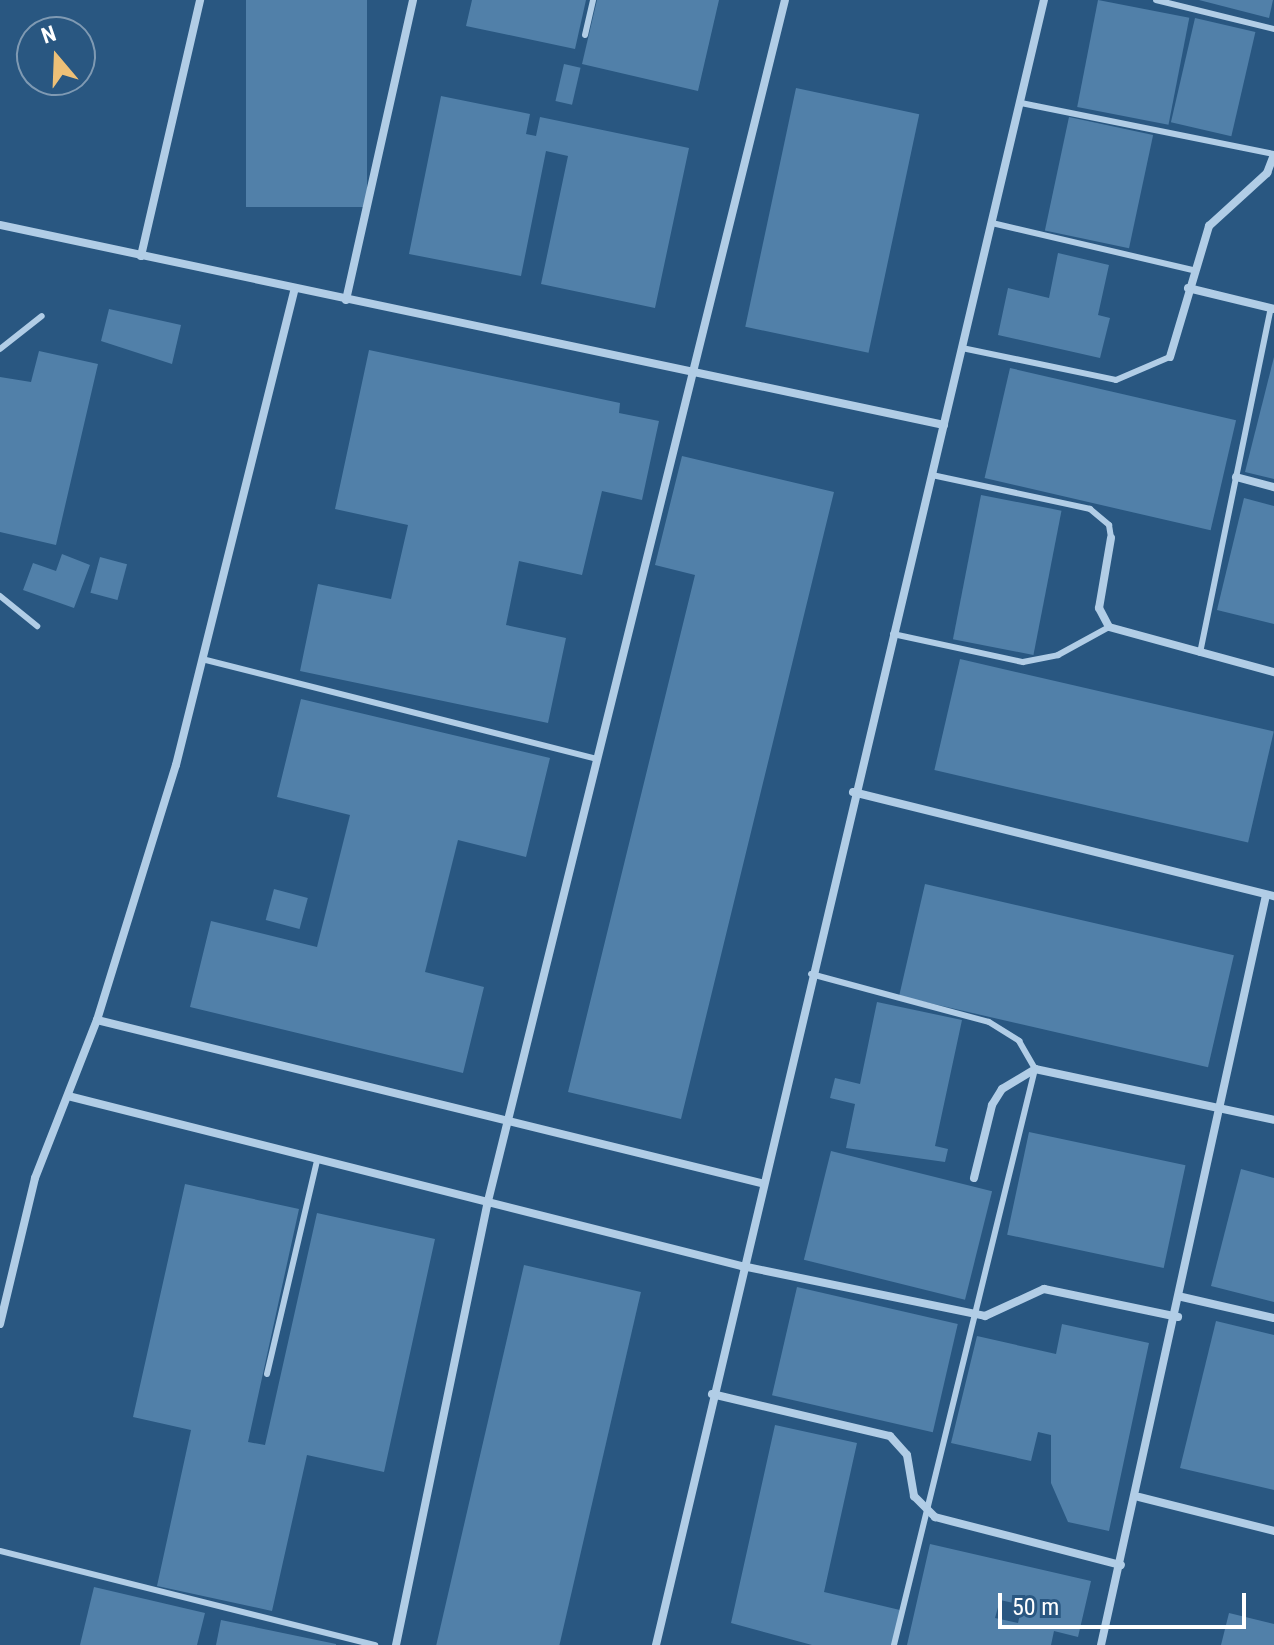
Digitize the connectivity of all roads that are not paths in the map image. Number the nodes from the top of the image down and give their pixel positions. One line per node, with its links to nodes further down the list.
1 (200, 0): 13 (street)
2 (413, 0): 17 (street)
3 (593, 0): 8 (lane)
4 (785, 0): 23 (street)
5 (1044, 0): 9 (street)
6 (1156, 0): 7 (lane)
7 (1274, 29)
8 (585, 35)
9 (1021, 103): 10 (lane); 11 (street)
10 (1274, 154): 14 (street)
11 (992, 223): 14 (lane); 20 (street)
12 (0, 225): 13 (street)
13 (141, 256): 16 (street)
14 (1193, 270): 15 (street)
15 (1188, 288): 18 (street); 22 (street)
16 (295, 289): 17 (street); 34 (street)
17 (346, 300): 23 (street)
18 (1272, 308): 26 (lane)
19 (42, 316): 21 (lane)
20 (962, 348): 22 (lane); 24 (street)
21 (0, 349)
22 (1170, 357)
23 (693, 372): 24 (street); 36 (street)
24 (944, 425): 25 (street)
25 (932, 475): 28 (lane); 32 (street)
26 (1236, 477): 27 (street); 33 (lane)
27 (1274, 487)
28 (1111, 538): 31 (street)
29 (0, 596): 30 (lane)
30 (37, 626)
31 (1109, 627): 32 (lane); 33 (street)
32 (893, 634): 37 (street)
33 (1200, 653): 35 (street)
34 (202, 659): 36 (lane); 40 (street)
35 (1274, 672)
36 (597, 759): 45 (street)
37 (853, 792): 38 (street); 39 (street)
38 (1270, 896): 43 (street)
39 (811, 974): 41 (lane); 48 (street)
40 (97, 1020): 42 (street); 45 (street)
41 (1035, 1069): 43 (street); 47 (street); 52 (lane)
42 (68, 1096): 46 (street); 55 (street)
43 (1224, 1107): 44 (street); 51 (street)
44 (1274, 1120)
45 (508, 1122): 48 (street); 49 (street)
46 (317, 1161): 49 (street); 56 (lane)
47 (974, 1178)
48 (761, 1183): 50 (street)
49 (487, 1205): 50 (street); 64 (street)
50 (742, 1266): 52 (street); 57 (street)
51 (1182, 1297): 53 (street); 54 (street)
52 (973, 1314): 53 (street); 59 (lane)
53 (1178, 1317): 58 (street)
54 (1274, 1318)
55 (0, 1324)
56 (267, 1374)
57 (712, 1394): 59 (street); 65 (street)
58 (1139, 1497): 60 (street); 62 (street)
59 (923, 1508): 62 (street); 66 (lane)
60 (1274, 1531)
61 (0, 1551): 63 (lane)
62 (1121, 1565): 67 (street)
63 (375, 1645)
64 (396, 1645)
65 (656, 1645)
66 (894, 1645)
67 (1101, 1645)

